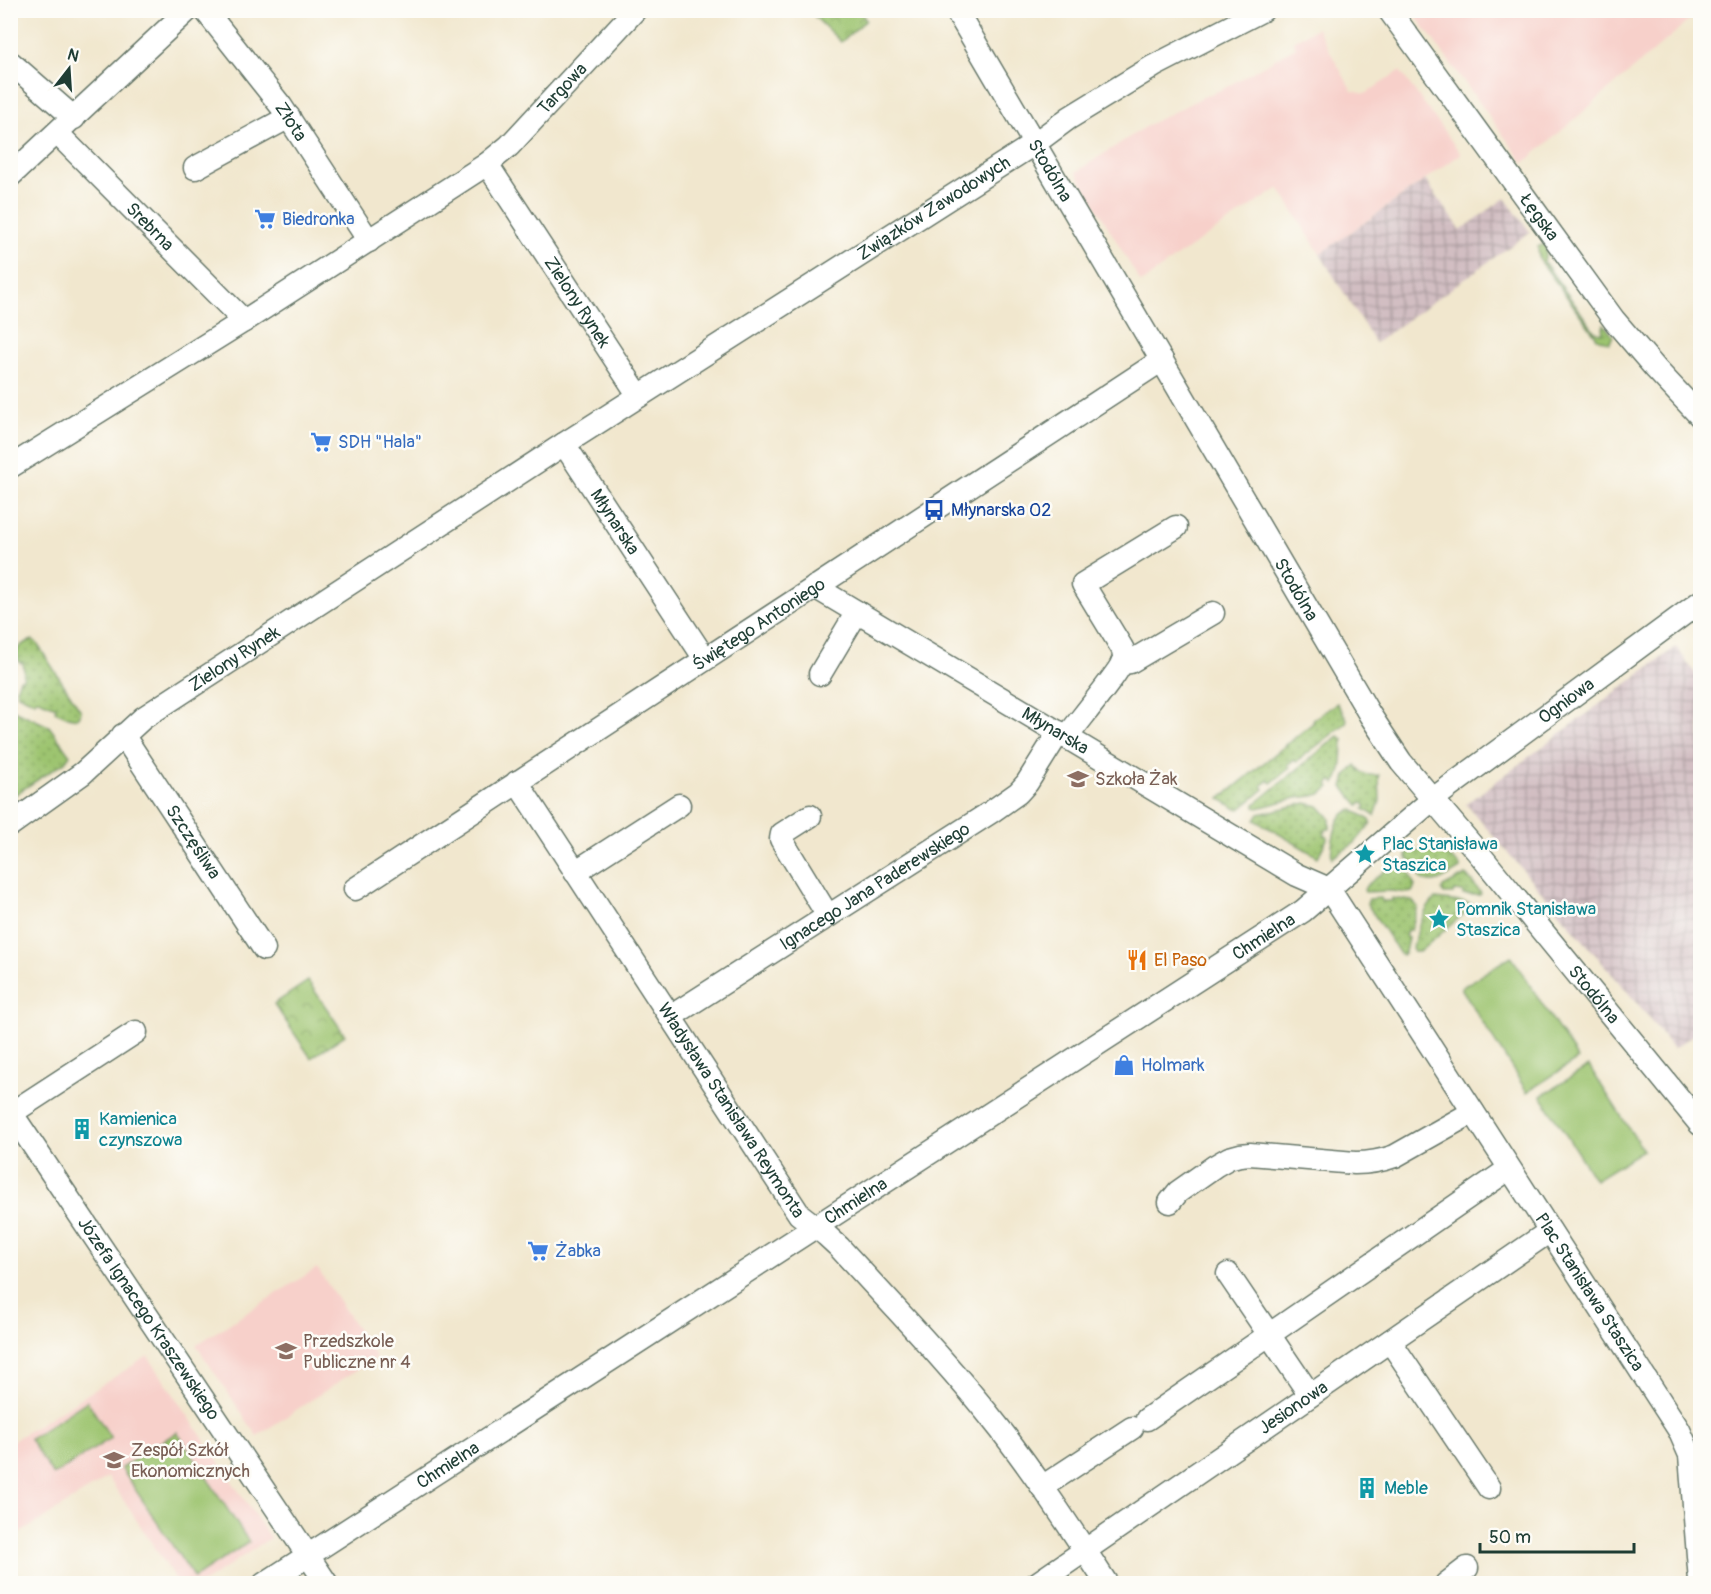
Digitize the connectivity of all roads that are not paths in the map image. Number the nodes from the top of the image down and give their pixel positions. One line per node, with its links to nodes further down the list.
1 (188, 10): 9 (street)
2 (205, 10): 8 (street, Złota)
3 (635, 10): 12 (street, Targowa)
4 (956, 10): 11 (street, Stodólna)
5 (1263, 10): 11 (street, Związków Zawodowych)
6 (1389, 10): 19 (street, Łęgska)
7 (11, 63): 9 (street)
8 (289, 117): 13 (street); 15 (street, Złota)
9 (74, 118): 10 (street)
10 (57, 133): 14 (street); 16 (street, Srebrna)
11 (1034, 144): 17 (street, Stodólna); 18 (street, Związków Zawodowych)
12 (487, 164): 15 (street); 18 (street, Zielony Rynek)
13 (195, 168)
14 (10, 177)
15 (369, 241): 16 (street)
16 (244, 321): 21 (street)
17 (1162, 360): 23 (street, Świętego Antoniego); 33 (street, Stodólna)
18 (639, 396): 20 (street, Zielony Rynek)
19 (1701, 416)
20 (564, 444): 27 (street, Młynarska); 31 (street, Zielony Rynek)
21 (10, 467)
22 (1176, 526): 28 (street)
23 (815, 587): 25 (street, Młynarska); 27 (street, Świętego Antoniego)
24 (1701, 602): 33 (street, Ogniowa)
25 (857, 612): 29 (street); 30 (street, Młynarska)
26 (1212, 613): 28 (street)
27 (705, 659): 32 (street, Świętego Antoniego)
28 (1122, 663): 30 (street, Ignacego Jana Paderewskiego)
29 (820, 674)
30 (1063, 734): 39 (street, Młynarska); 40 (street, Ignacego Jana Paderewskiego)
31 (123, 735): 36 (street, Zielony Rynek); 41 (street, Szczęśliwa)
32 (517, 782): 37 (street, Władysława Stanisława Reymonta); 38 (street, Świętego Antoniego)
33 (1433, 799): 39 (street, Chmielna); 46 (street, Stodólna)
34 (679, 805): 37 (street)
35 (810, 816): 40 (street)
36 (10, 825)
37 (574, 872): 42 (street, Władysława Stanisława Reymonta)
38 (355, 889)
39 (1329, 890): 44 (street, Plac Stanisława Staszica); 49 (street, Chmielna)
40 (828, 916): 42 (street, Ignacego Jana Paderewskiego)
41 (264, 949)
42 (670, 1017): 49 (street, Władysława Stanisława Reymonta)
43 (136, 1032): 45 (street)
44 (1473, 1112): 47 (street, Plac Stanisława Staszica); 48 (street)
45 (11, 1114): 58 (street, Józefa Ignacego Kraszewskiego)
46 (1701, 1124)
47 (1509, 1169): 50 (street, Plac Stanisława Staszica); 52 (street)
48 (1170, 1202)
49 (815, 1227): 55 (street, Władysława Stanisława Reymonta); 58 (street, Chmielna)
50 (1550, 1231): 53 (street, Jesionowa); 60 (street, Plac Stanisława Staszica)
51 (1228, 1274): 52 (street)
52 (1270, 1335): 54 (street); 55 (street)
53 (1390, 1341): 54 (street, Jesionowa); 56 (street)
54 (1310, 1395): 57 (street, Jesionowa)
55 (1042, 1487): 57 (street, Władysława Stanisława Reymonta)
56 (1489, 1488)
57 (1085, 1550): 63 (street, Jesionowa); 64 (street, Władysława Stanisława Reymonta)
58 (308, 1555): 61 (street, Chmielna); 62 (street, Józefa Ignacego Kraszewskiego)
59 (1467, 1568): 65 (street)
60 (1701, 1581)
61 (264, 1584)
62 (327, 1584)
63 (1036, 1584)
64 (1107, 1584)
65 (1446, 1584)

